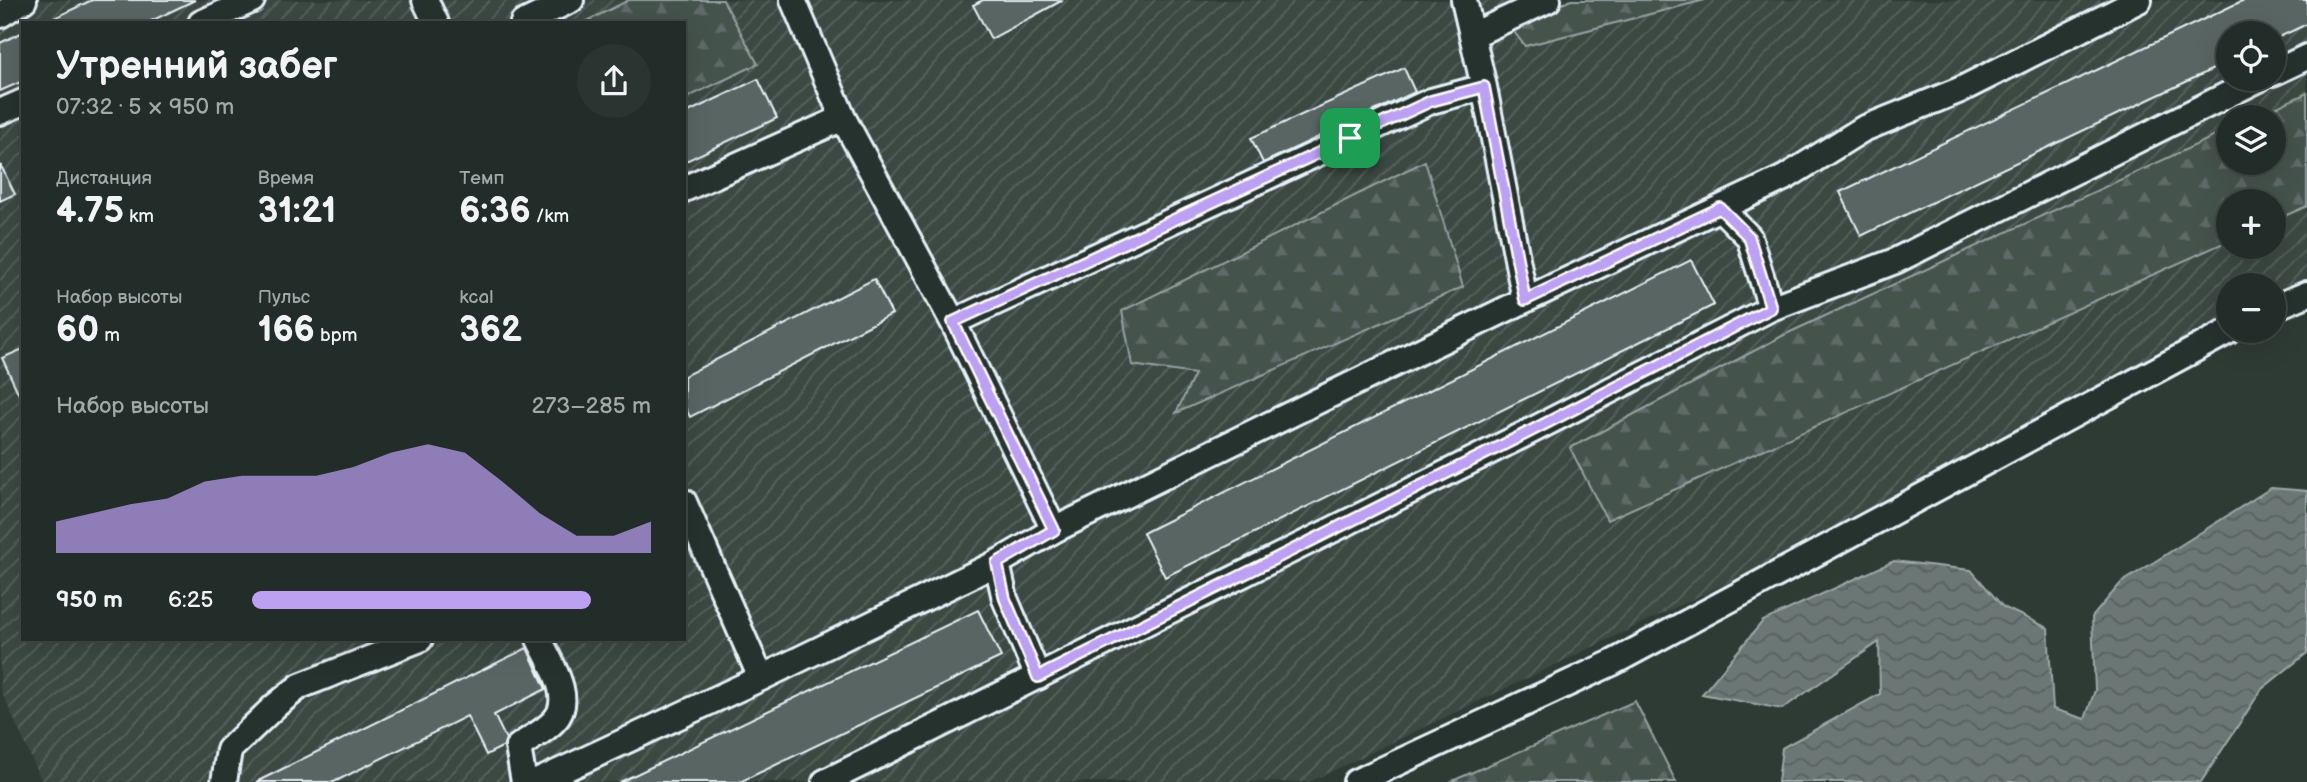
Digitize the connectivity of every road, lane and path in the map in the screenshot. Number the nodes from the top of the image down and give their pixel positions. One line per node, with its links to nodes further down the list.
1 (24, 0): 9 (lane)
2 (252, 0): 10 (lane)
3 (425, 0): 11 (lane)
4 (571, 0): 12 (lane)
5 (793, 0): 20 (lane)
6 (1464, 0): 13 (lane)
7 (1548, 0): 13 (lane)
8 (2138, 0): 22 (lane)
9 (0, 15)
10 (205, 21)
11 (435, 21)
12 (527, 21)
13 (1474, 35): 16 (lane)
14 (2307, 57): 15 (lane)
15 (2286, 66)
16 (1484, 87): 24 (lane); 27 (lane)
17 (2235, 91): 26 (lane)
18 (21, 103): 19 (lane)
19 (0, 112)
20 (843, 118): 21 (lane); 27 (lane)
21 (686, 188)
22 (1720, 208): 24 (lane); 26 (lane)
23 (2307, 294): 25 (lane)
24 (1525, 300): 30 (lane)
25 (2286, 303)
26 (1771, 308): 34 (lane)
27 (953, 322): 30 (lane)
28 (2216, 338): 40 (lane)
29 (686, 507): 35 (lane)
30 (1054, 530): 31 (lane)
31 (997, 563): 34 (lane); 35 (lane)
32 (415, 641): 36 (lane)
33 (540, 641): 37 (lane)
34 (1038, 677): 39 (lane)
35 (761, 678): 38 (lane)
36 (224, 782)
37 (524, 782)
38 (537, 782)
39 (825, 782)
40 (1356, 782)

